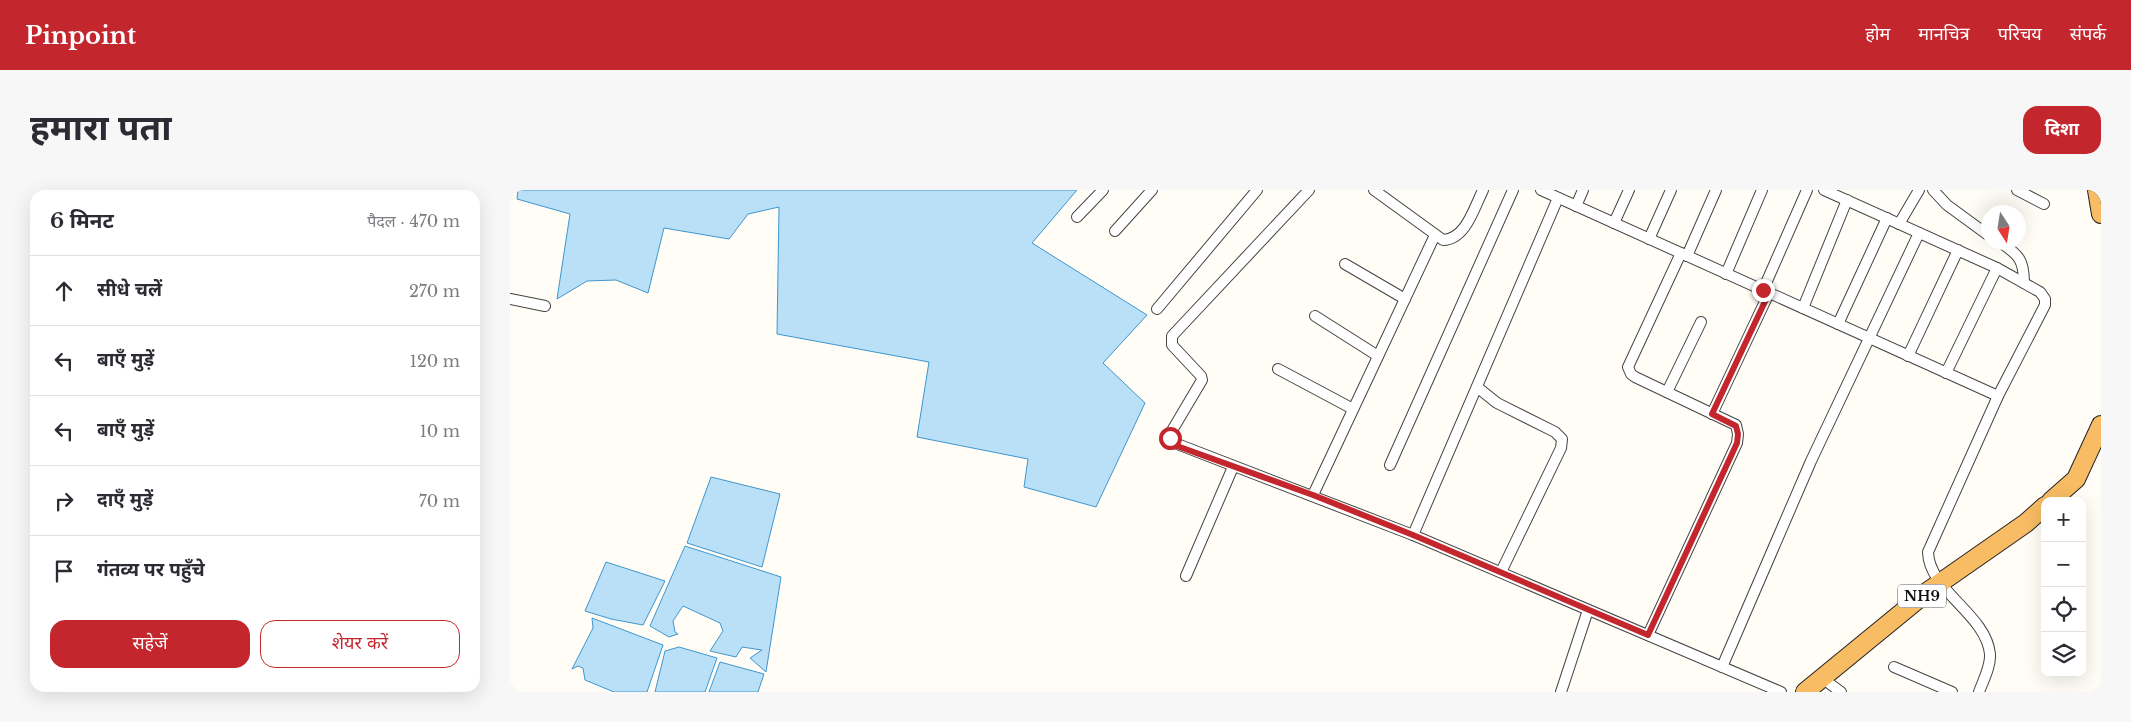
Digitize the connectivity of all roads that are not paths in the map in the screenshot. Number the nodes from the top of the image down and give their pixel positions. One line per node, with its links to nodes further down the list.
1 (1103, 190): 24 (street)
2 (1152, 190): 29 (street)
3 (1257, 190): 45 (street)
4 (1308, 190): 61 (street)
5 (1374, 190): 31 (street)
6 (1483, 190): 31 (street)
7 (1513, 190): 60 (street)
8 (1583, 190): 22 (street)
9 (1629, 190): 26 (street)
10 (1671, 190): 32 (street)
11 (1716, 190): 35 (street)
12 (1762, 190): 38 (street)
13 (1807, 190): 40 (street)
14 (1824, 190): 20 (street)
15 (1919, 190): 27 (street)
16 (1933, 190): 28 (street)
17 (2017, 190): 21 (street)
18 (2097, 190): 23 (highway)
19 (1550, 193): 22 (street); 54 (street)
20 (1846, 200): 25 (street); 44 (street)
21 (2044, 204)
22 (1576, 206): 26 (street)
23 (2101, 214)
24 (1077, 217)
25 (1887, 218): 27 (street); 48 (street)
26 (1614, 223): 32 (street)
27 (1899, 224): 30 (street)
28 (1981, 230)
29 (1115, 231)
30 (1919, 233): 33 (street); 49 (street)
31 (1435, 235): 41 (street)
32 (1648, 239): 35 (street)
33 (1958, 250): 37 (street); 51 (street)
34 (2012, 250): 39 (street)
35 (1684, 255): 38 (street); 55 (street)
36 (1345, 264): 41 (street)
37 (1997, 268): 39 (street); 53 (street)
38 (1726, 274): 40 (street)
39 (2024, 283): 56 (street)
40 (1766, 292): 44 (street); 58 (street)
41 (1405, 298): 50 (street)
42 (510, 299): 43 (street)
43 (545, 306)
44 (1803, 308): 48 (street)
45 (1157, 309)
46 (1315, 316): 50 (street)
47 (1701, 322): 55 (street)
48 (1838, 324): 49 (street)
49 (1870, 338): 51 (street); 71 (street)
50 (1378, 356): 57 (street)
51 (1908, 356): 53 (street)
52 (1278, 369): 57 (street)
53 (1946, 373): 56 (street)
54 (1477, 387): 65 (street); 66 (street)
55 (1667, 392): 58 (street)
56 (1998, 396): 68 (street)
57 (1354, 409): 62 (street)
58 (1712, 414): 70 (street)
59 (2101, 425): 63 (highway)
60 (1390, 465)
61 (1234, 467): 62 (street); 67 (street)
62 (1313, 495): 65 (street)
63 (2056, 497)
64 (2041, 510): 68 (highway, NH9)
65 (1413, 535): 66 (street)
66 (1501, 572): 69 (street)
67 (1186, 576)
68 (1941, 582): 73 (highway, NH9); 79 (street)
69 (1588, 610): 70 (street); 74 (street)
70 (1648, 635): 71 (street)
71 (1722, 667): 75 (street)
72 (1894, 667): 78 (street)
73 (1822, 678): 76 (highway, NH9); 77 (street)
74 (1561, 692)
75 (1781, 692)
76 (1806, 692)
77 (1841, 692)
78 (1952, 692)
79 (1979, 692)

